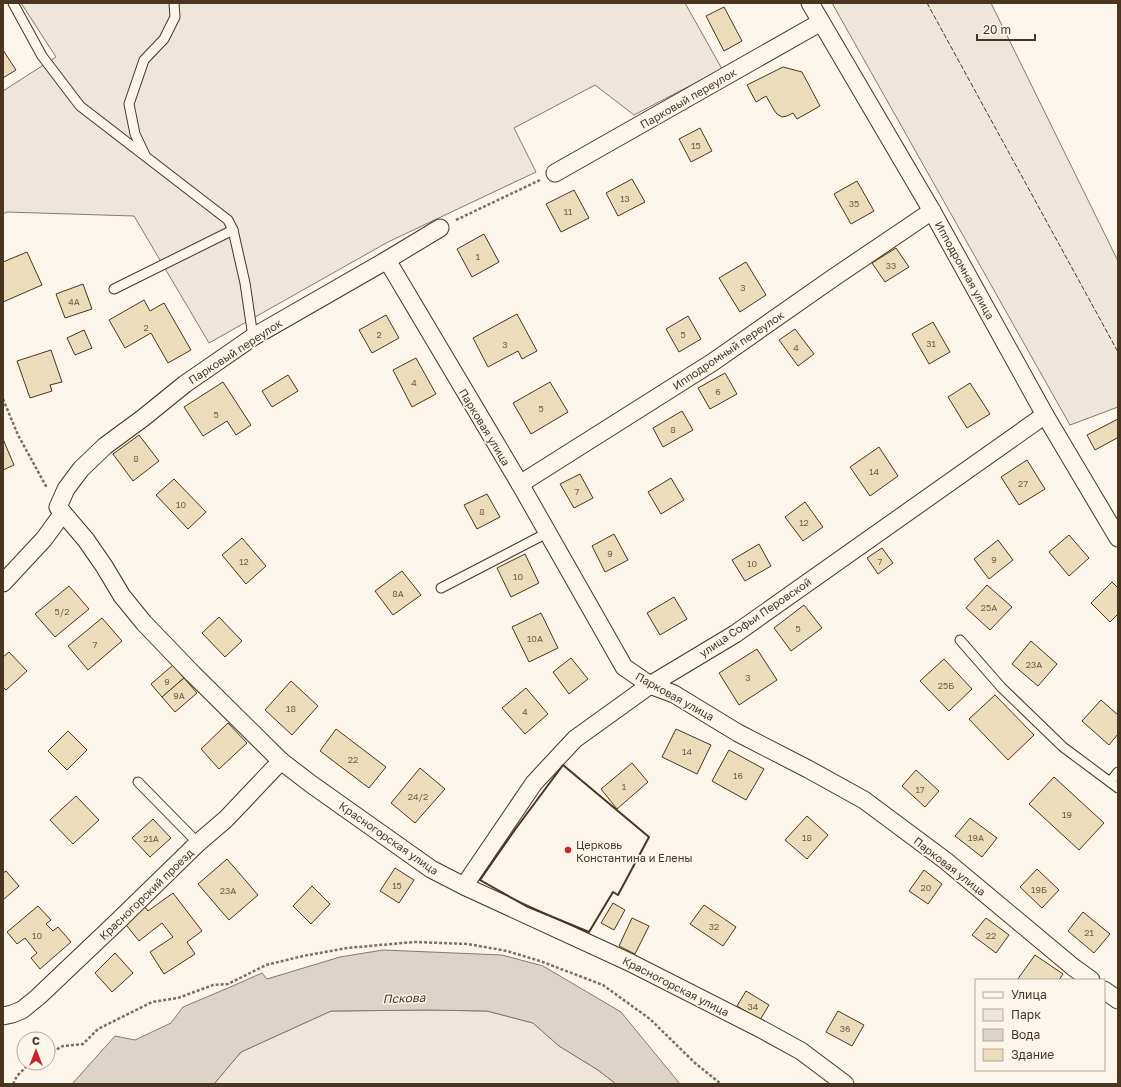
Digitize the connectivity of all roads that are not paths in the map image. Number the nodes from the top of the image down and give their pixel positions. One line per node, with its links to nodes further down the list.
1 (13, 3): 5 (lane)
2 (174, 3): 5 (lane)
3 (810, 3): 4 (street, Ипподромная улица)
4 (821, 22): 6 (street, Парковый переулок); 7 (street, Ипподромная улица)
5 (146, 158): 9 (lane)
6 (555, 173)
7 (932, 211): 13 (street, Ипподромная улица); 14 (street, Ипподромный переулок)
8 (440, 228): 10 (street, Парковый переулок)
9 (233, 230): 11 (lane); 12 (lane)
10 (387, 260): 12 (street, Парковый переулок); 14 (street, Парковая улица)
11 (114, 289)
12 (253, 337): 15 (street, Парковый переулок)
13 (1045, 415): 17 (street, Ипподромная улица); 21 (street, улица Софьи Перовской)
14 (520, 484): 16 (street, Парковая улица)
15 (60, 510): 18 (street); 22 (street, Красногорская улица)
16 (547, 533): 19 (lane); 21 (street, Парковая улица)
17 (1118, 538)
18 (3, 583)
19 (441, 588)
20 (960, 640): 25 (lane)
21 (650, 685): 28 (street, улица Софьи Перовской); 29 (street, Парковая улица)
22 (281, 761): 27 (street, Красногорский проезд); 28 (street, Красногорская улица)
23 (1118, 772): 25 (lane)
24 (138, 782): 27 (lane)
25 (1110, 782): 26 (lane)
26 (1118, 788)
27 (198, 843): 32 (street, Красногорский проезд)
28 (464, 886): 33 (street, Красногорская улица)
29 (1090, 979)
30 (1105, 991): 31 (street)
31 (1118, 1000)
32 (3, 1016)
33 (846, 1084)

